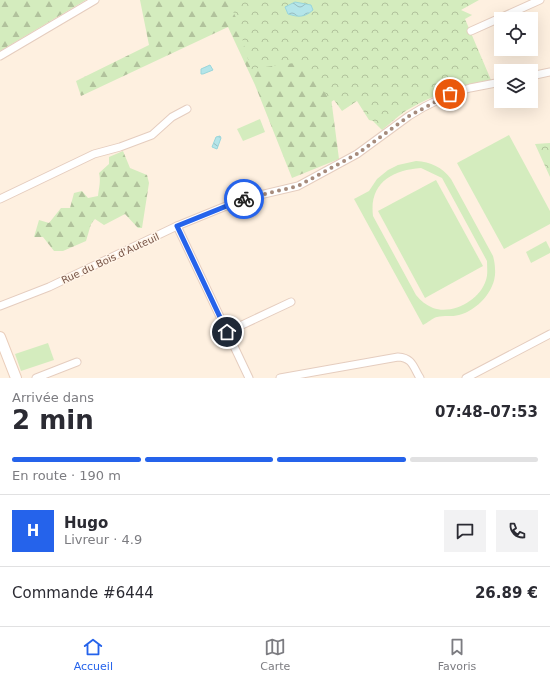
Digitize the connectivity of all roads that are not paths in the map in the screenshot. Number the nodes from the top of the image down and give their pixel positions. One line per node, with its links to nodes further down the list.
1 (95, 0): 4 (street)
2 (540, 0): 3 (street)
3 (471, 31)
4 (0, 56)
5 (550, 72): 6 (street)
6 (538, 75)
7 (494, 83): 10 (street, Rue du Bois d'Auteuil)
8 (187, 109): 9 (street)
9 (0, 199)
10 (177, 226): 12 (street, Rue du Bois d'Auteuil); 13 (street)
11 (290, 302): 13 (street)
12 (0, 306)
13 (227, 332): 19 (street)
14 (550, 334): 22 (street)
15 (0, 336): 17 (street)
16 (76, 362): 18 (street)
17 (12, 377)
18 (36, 378)
19 (248, 378)
20 (280, 378): 21 (street)
21 (420, 378)
22 (466, 378)

